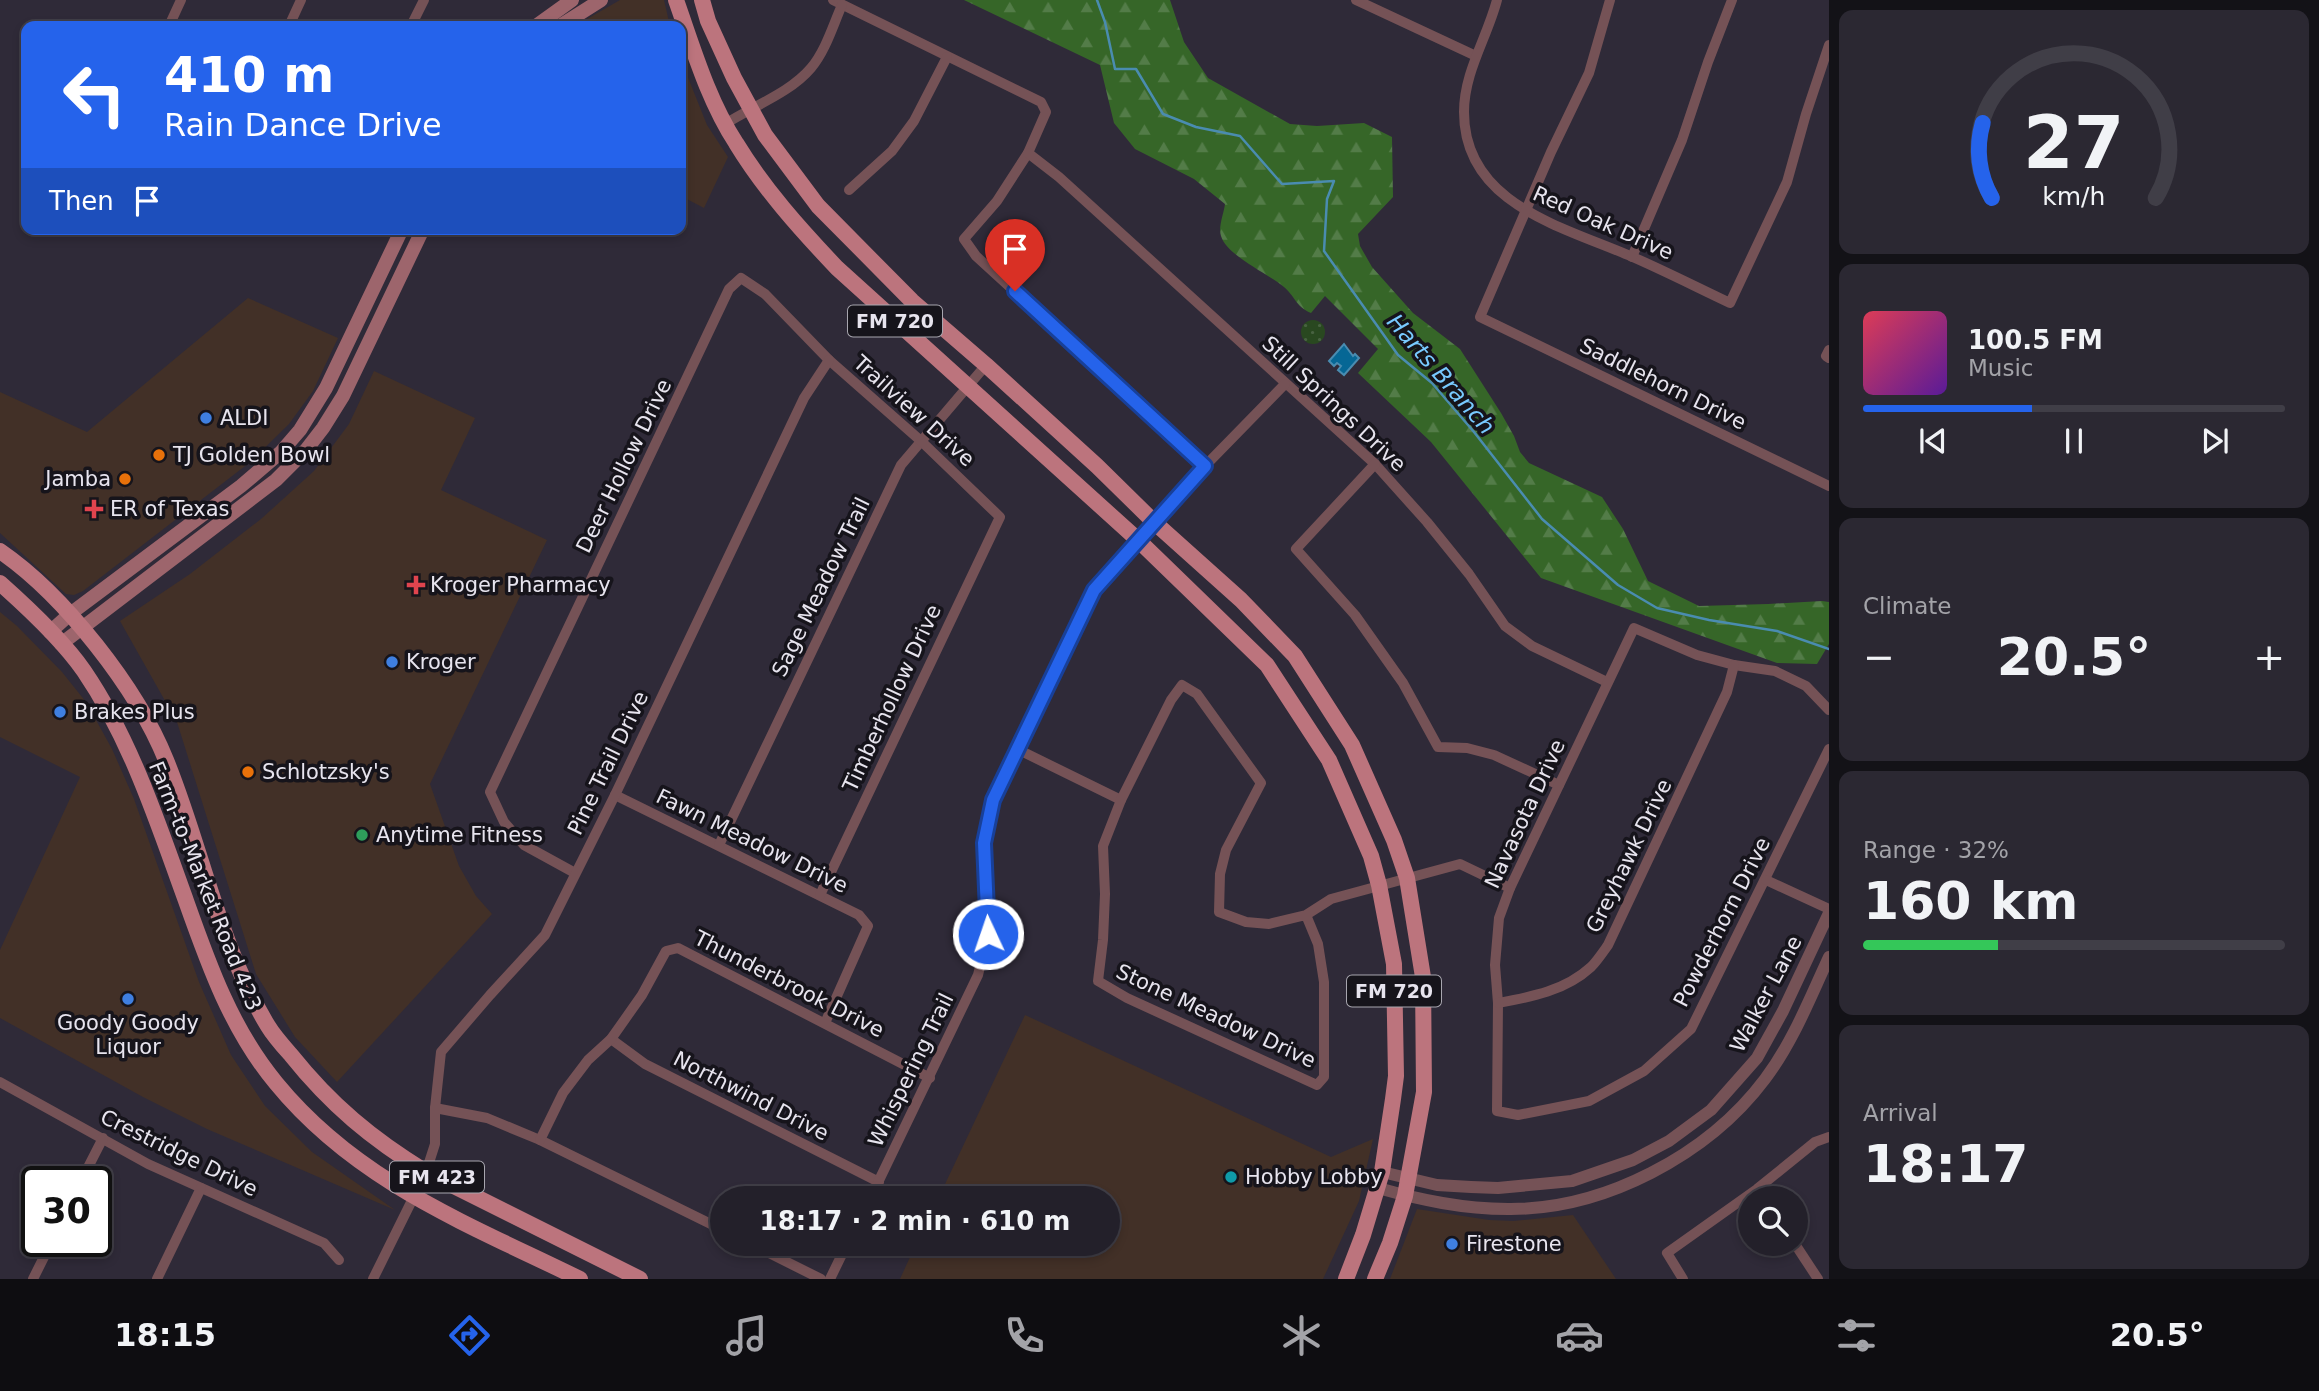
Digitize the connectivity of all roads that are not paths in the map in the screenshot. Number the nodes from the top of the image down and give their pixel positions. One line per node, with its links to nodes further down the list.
1 (301, 0): 14 (street)
2 (424, 0): 15 (street)
3 (572, 0): 16 (main road)
4 (601, 0): 17 (main road)
5 (676, 0): 18 (main road, FM 720)
6 (702, 0): 23 (main road)
7 (1356, 0): 21 (street)
8 (1497, 0): 21 (street, Red Oak Drive)
9 (1610, 0): 27 (street)
10 (1732, 0): 30 (street)
11 (179, 1): 13 (street)
12 (838, 2): 22 (street); 23 (street)
13 (171, 21)
14 (291, 21)
15 (414, 21)
16 (543, 21)
17 (568, 21)
18 (683, 21)
19 (686, 29): 24 (main road, FM 720)
20 (1829, 45): 30 (street, Red Oak Drive)
21 (1476, 56): 27 (street, Red Oak Drive)
22 (947, 57): 25 (street); 26 (street)
23 (750, 108): 24 (street); 34 (main road)
24 (725, 124): 37 (main road, FM 720)
25 (1028, 153): 36 (street, Still Springs Drive); 40 (street)
26 (849, 190)
27 (1524, 211): 30 (street, Red Oak Drive); 41 (street, Saddlehorn Drive)
28 (399, 235): 33 (main road)
29 (421, 235): 35 (main road)
30 (1632, 257)
31 (741, 278): 32 (street, Trailview Drive); 59 (street, Deer Hollow Drive)
32 (829, 360): 38 (street, Trailview Drive); 56 (street, Pine Trail Drive)
33 (339, 361): 35 (main road); 47 (main road)
34 (986, 365): 37 (street, Sage Meadow Trail); 43 (main road)
35 (355, 368): 48 (main road)
36 (1285, 384): 39 (street, Still Springs Drive); 40 (street, Whispering Trail)
37 (967, 386): 38 (street, Sage Meadow Trail); 44 (main road, FM 720)
38 (920, 441): 42 (street, Trailview Drive); 58 (street, Sage Meadow Trail)
39 (1374, 464): 51 (street, Still Springs Drive); 55 (street)
40 (1205, 466): 43 (street, Whispering Trail)
41 (1829, 486)
42 (1000, 517): 64 (street, Timberhollow Drive)
43 (1154, 522): 44 (street, Whispering Trail); 60 (main road)
44 (1138, 540): 53 (street, Whispering Trail); 62 (main road, FM 720)
45 (0, 551): 47 (main road, Farm-to-Market Road 423 / FM 423)
46 (0, 583): 49 (main road, Farm-to-Market Road 423 / FM 423)
47 (70, 614): 48 (main road, Farm-to-Market Road 423 / FM 423); 49 (main road)
48 (81, 628): 49 (main road); 67 (main road, Farm-to-Market Road 423 / FM 423)
49 (55, 638): 68 (main road, Farm-to-Market Road 423 / FM 423)
50 (1734, 665): 51 (street, Navasota Drive); 52 (street); 70 (street, Greyhawk Drive)
51 (1608, 682): 55 (street, Navasota Drive)
52 (1829, 710)
53 (1017, 749): 57 (street); 73 (street, Whispering Trail)
54 (1829, 749): 61 (street, Powderhorn Drive)
55 (1559, 785): 63 (street, Navasota Drive)
56 (615, 795): 58 (street, Fawn Meadow Drive); 59 (street, Pine Trail Drive)
57 (1121, 800): 66 (street); 66 (street, Stone Meadow Drive)
58 (719, 845): 64 (street, Fawn Meadow Drive)
59 (575, 873): 75 (street, Pine Trail Drive)
60 (1407, 878): 62 (street); 63 (street); 83 (main road)
61 (1766, 880): 65 (street); 76 (street, Powderhorn Drive)
62 (1379, 885): 66 (street); 82 (main road, FM 720)
63 (1510, 888): 70 (street, Navasota Drive)
64 (820, 895): 71 (street, Fawn Meadow Drive)
65 (1829, 911): 83 (street, Walker Lane)
66 (1306, 915)
67 (222, 929): 68 (main road); 81 (main road, Farm-to-Market Road 423 / FM 423)
68 (199, 937): 90 (main road, Farm-to-Market Road 423 / FM 423)
69 (1829, 957): 89 (street, Walker Lane)
70 (1498, 1003): 76 (street, Navasota Drive)
71 (825, 1023): 72 (street, Thunderbrook Drive); 73 (street, Thunderbrook Drive)
72 (611, 1039): 79 (street); 84 (street, Northwind Drive)
73 (930, 1078): 84 (street, Whispering Trail)
74 (2, 1087): 78 (street, Crestridge Drive)
75 (435, 1108): 79 (street); 81 (street, Pine Trail Drive)
76 (1497, 1111)
77 (1829, 1137): 86 (street)
78 (103, 1138): 80 (street); 87 (street, Crestridge Drive)
79 (540, 1140): 92 (street)
80 (89, 1166)
81 (426, 1172): 90 (street, Pine Trail Drive); 102 (main road, Farm-to-Market Road 423 / FM 423)
82 (1382, 1172): 83 (street, Walker Lane); 88 (main road, FM 720)
83 (1409, 1177): 89 (main road)
84 (878, 1182): 85 (street, Whispering Trail)
85 (876, 1186)
86 (1768, 1186)
87 (201, 1188): 97 (street, Crestridge Drive); 99 (street)
88 (1378, 1188): 89 (street, Walker Lane); 105 (main road, FM 720)
89 (1405, 1195): 106 (main road)
90 (414, 1197): 100 (street, Pine Trail Drive); 101 (main road, Farm-to-Market Road 423 / FM 423)
91 (1738, 1208): 107 (street)
92 (710, 1224)
93 (775, 1256): 103 (street)
94 (841, 1256): 104 (street)
95 (1802, 1256): 108 (street)
96 (44, 1257): 98 (street)
97 (338, 1260)
98 (33, 1279)
99 (157, 1279)
100 (373, 1279)
101 (580, 1279)
102 (640, 1279)
103 (821, 1279)
104 (830, 1279)
105 (1346, 1279)
106 (1375, 1279)
107 (1683, 1279)
108 (1818, 1279)

